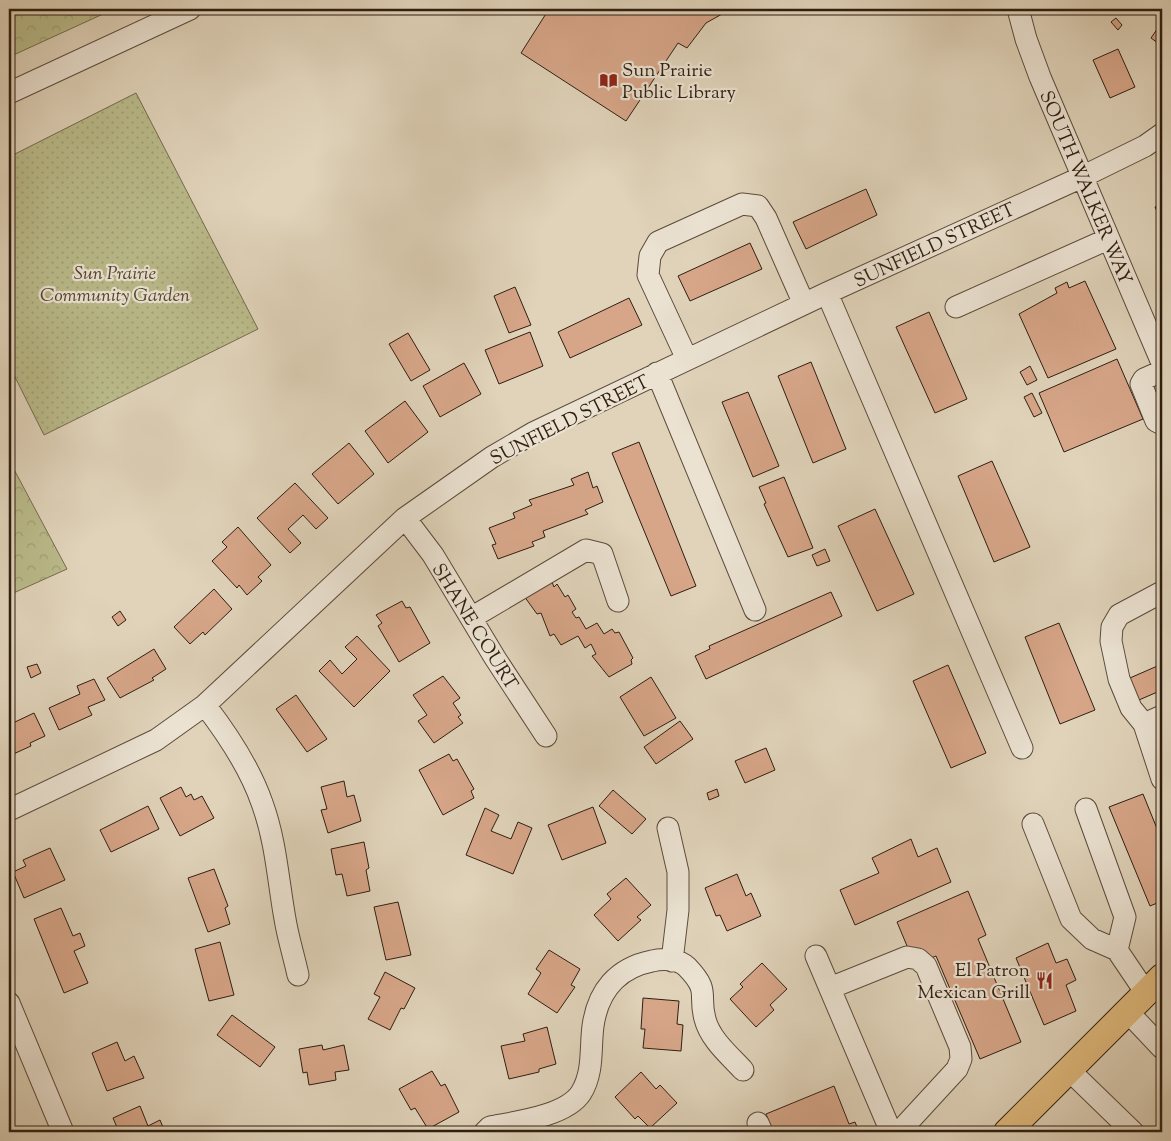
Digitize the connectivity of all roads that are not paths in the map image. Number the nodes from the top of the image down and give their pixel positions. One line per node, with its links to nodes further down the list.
1 (190, 9): 3 (street)
2 (1018, 9): 5 (street, SOUTH WALKER WAY)
3 (9, 93)
4 (1162, 134): 5 (street, SUNFIELD STREET)
5 (1082, 176): 6 (street, SOUTH WALKER WAY); 7 (street, SUNFIELD STREET)
6 (1108, 239): 9 (street); 11 (street, SOUTH WALKER WAY)
7 (827, 293): 8 (street, SUNFIELD STREET); 23 (street)
8 (804, 304): 10 (street, SUNFIELD STREET); 10 (street)
9 (956, 307)
10 (687, 359): 13 (street, SUNFIELD STREET)
11 (1162, 363)
12 (1162, 372): 14 (street)
13 (657, 373): 15 (street, SUNFIELD STREET); 18 (street)
14 (1162, 424)
15 (405, 518): 19 (street, SHANE COURT); 20 (street, SUNFIELD STREET)
16 (1162, 592): 21 (street)
17 (618, 601): 19 (street)
18 (755, 610)
19 (471, 618): 22 (street, SHANE COURT)
20 (205, 705): 26 (street, SUNFIELD STREET); 32 (street)
21 (1153, 720): 24 (street)
22 (546, 736)
23 (1022, 748)
24 (1162, 779)
25 (1086, 808): 29 (street)
26 (9, 810)
27 (1032, 824): 29 (street)
28 (668, 828): 31 (street)
29 (1117, 950): 33 (street)
30 (816, 956): 34 (street)
31 (672, 961): 38 (street); 41 (street)
32 (298, 975)
33 (1154, 985): 36 (main road)
34 (830, 988): 42 (street); 43 (street)
35 (9, 1002): 40 (street)
36 (1128, 1012): 37 (street); 39 (main road)
37 (1162, 1048)
38 (743, 1070)
39 (1069, 1070): 44 (main road); 45 (street)
40 (63, 1132)
41 (485, 1132)
42 (891, 1132)
43 (898, 1132)
44 (1007, 1132)
45 (1133, 1132)

